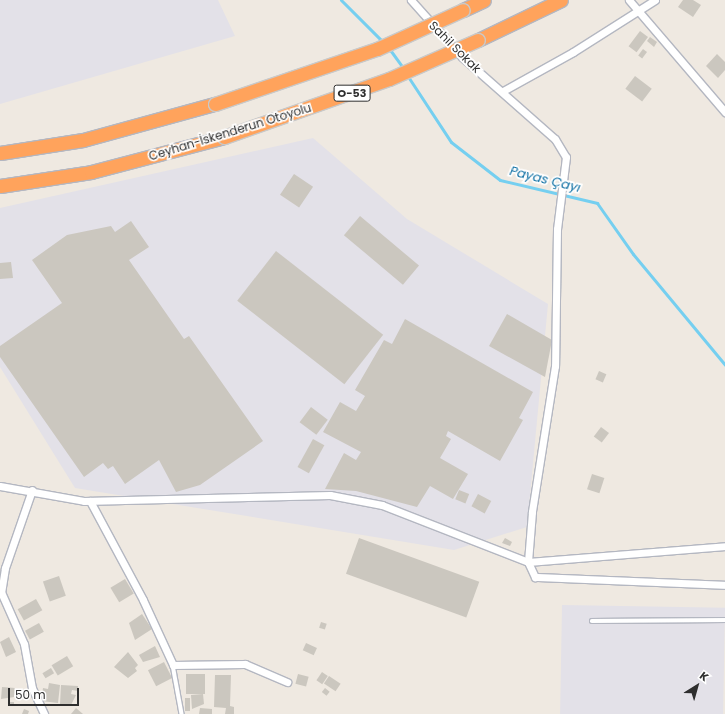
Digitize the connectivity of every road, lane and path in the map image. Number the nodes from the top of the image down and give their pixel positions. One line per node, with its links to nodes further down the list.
1 (411, 0): 7 (street, Sahil Sokak)
2 (484, 0): 9 (highway, bridge)
3 (561, 0): 10 (highway, Ceyhan-İskenderun Otoyolu / O-53, bridge)
4 (629, 0): 6 (street)
5 (655, 0): 6 (street)
6 (635, 11): 7 (street); 8 (street)
7 (502, 91): 15 (street, Sahil Sokak)
8 (725, 112)
9 (0, 153)
10 (3, 186)
11 (0, 486): 12 (street)
12 (32, 490): 13 (street); 21 (street)
13 (90, 501): 15 (street); 19 (street)
14 (725, 546): 15 (street)
15 (528, 562): 16 (street)
16 (725, 585)
17 (725, 620): 18 (lane)
18 (592, 621)
19 (172, 666): 20 (street); 22 (lane)
20 (287, 682)
21 (44, 714)
22 (182, 714)

